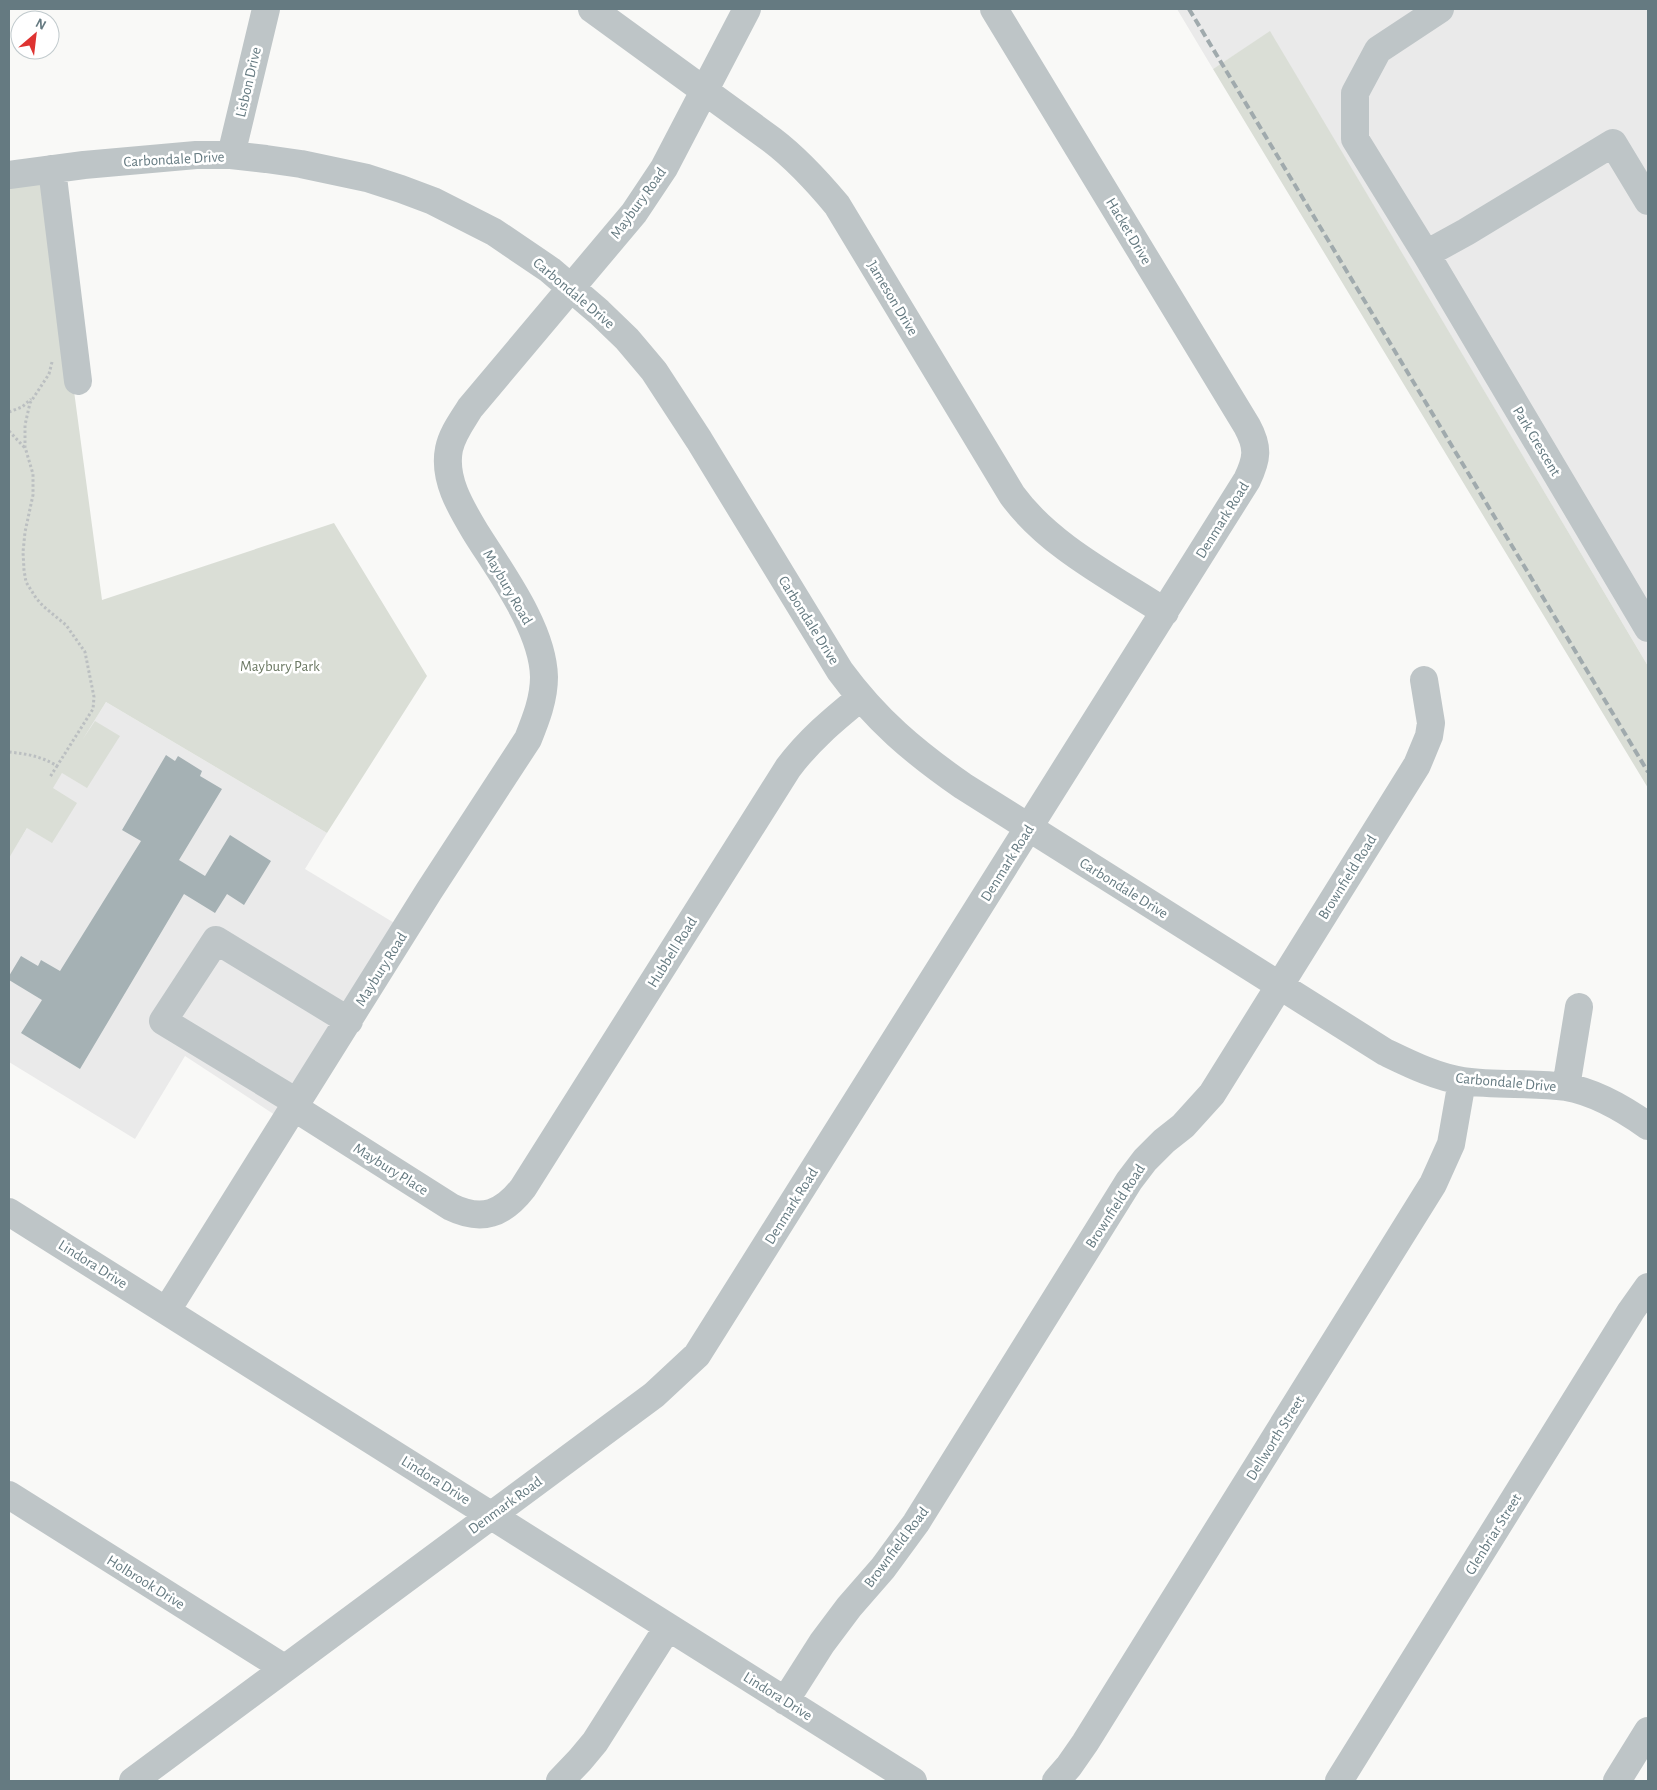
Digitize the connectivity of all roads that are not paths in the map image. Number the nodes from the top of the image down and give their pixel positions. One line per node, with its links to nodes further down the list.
1 (266, 9): 7 (street, Lisbon Drive)
2 (592, 9): 6 (street, Jameson Drive)
3 (747, 9): 6 (street, Maybury Road)
4 (994, 9): 14 (street, Hacket Drive)
5 (1440, 9): 11 (street, Park Crescent)
6 (705, 90): 12 (street, Maybury Road); 15 (street, Jameson Drive)
7 (231, 155): 8 (street, Carbondale Drive); 12 (street, Carbondale Drive)
8 (52, 170): 9 (street, Carbondale Drive); 13 (street)
9 (9, 175)
10 (1648, 201): 11 (street)
11 (1426, 254): 16 (street, Park Crescent)
12 (571, 288): 18 (street, Carbondale Drive); 22 (street, Maybury Road)
13 (78, 381)
14 (1256, 456): 15 (street, Denmark Road)
15 (1165, 612): 19 (street, Denmark Road)
16 (1648, 628)
17 (1424, 680): 20 (street, Brownfield Road)
18 (860, 698): 19 (street, Carbondale Drive); 28 (street, Hubbell Road)
19 (1030, 828): 20 (street, Carbondale Drive); 32 (street, Denmark Road)
20 (1279, 986): 23 (street, Carbondale Drive); 35 (street, Brownfield Road)
21 (1579, 1007): 24 (street)
22 (349, 1021): 25 (street, Maybury Road); 25 (street, Maybury Place)
23 (1462, 1081): 24 (street, Carbondale Drive); 40 (street, Dellworth Street)
24 (1566, 1087): 26 (street, Carbondale Drive)
25 (296, 1105): 28 (street, Maybury Place); 30 (street, Maybury Road)
26 (1648, 1126)
27 (9, 1212): 30 (street, Lindora Drive)
28 (493, 1212)
29 (1648, 1287): 41 (street, Glenbriar Street)
30 (167, 1310): 32 (street, Lindora Drive)
31 (9, 1495): 34 (street, Holbrook Drive)
32 (491, 1515): 33 (street, Lindora Drive); 34 (street, Denmark Road)
33 (668, 1628): 35 (street, Lindora Drive); 38 (street)
34 (284, 1668): 37 (street, Denmark Road)
35 (785, 1701): 39 (street, Lindora Drive)
36 (1648, 1731): 42 (street)
37 (133, 1781)
38 (560, 1781)
39 (913, 1781)
40 (1056, 1781)
41 (1339, 1781)
42 (1617, 1781)

